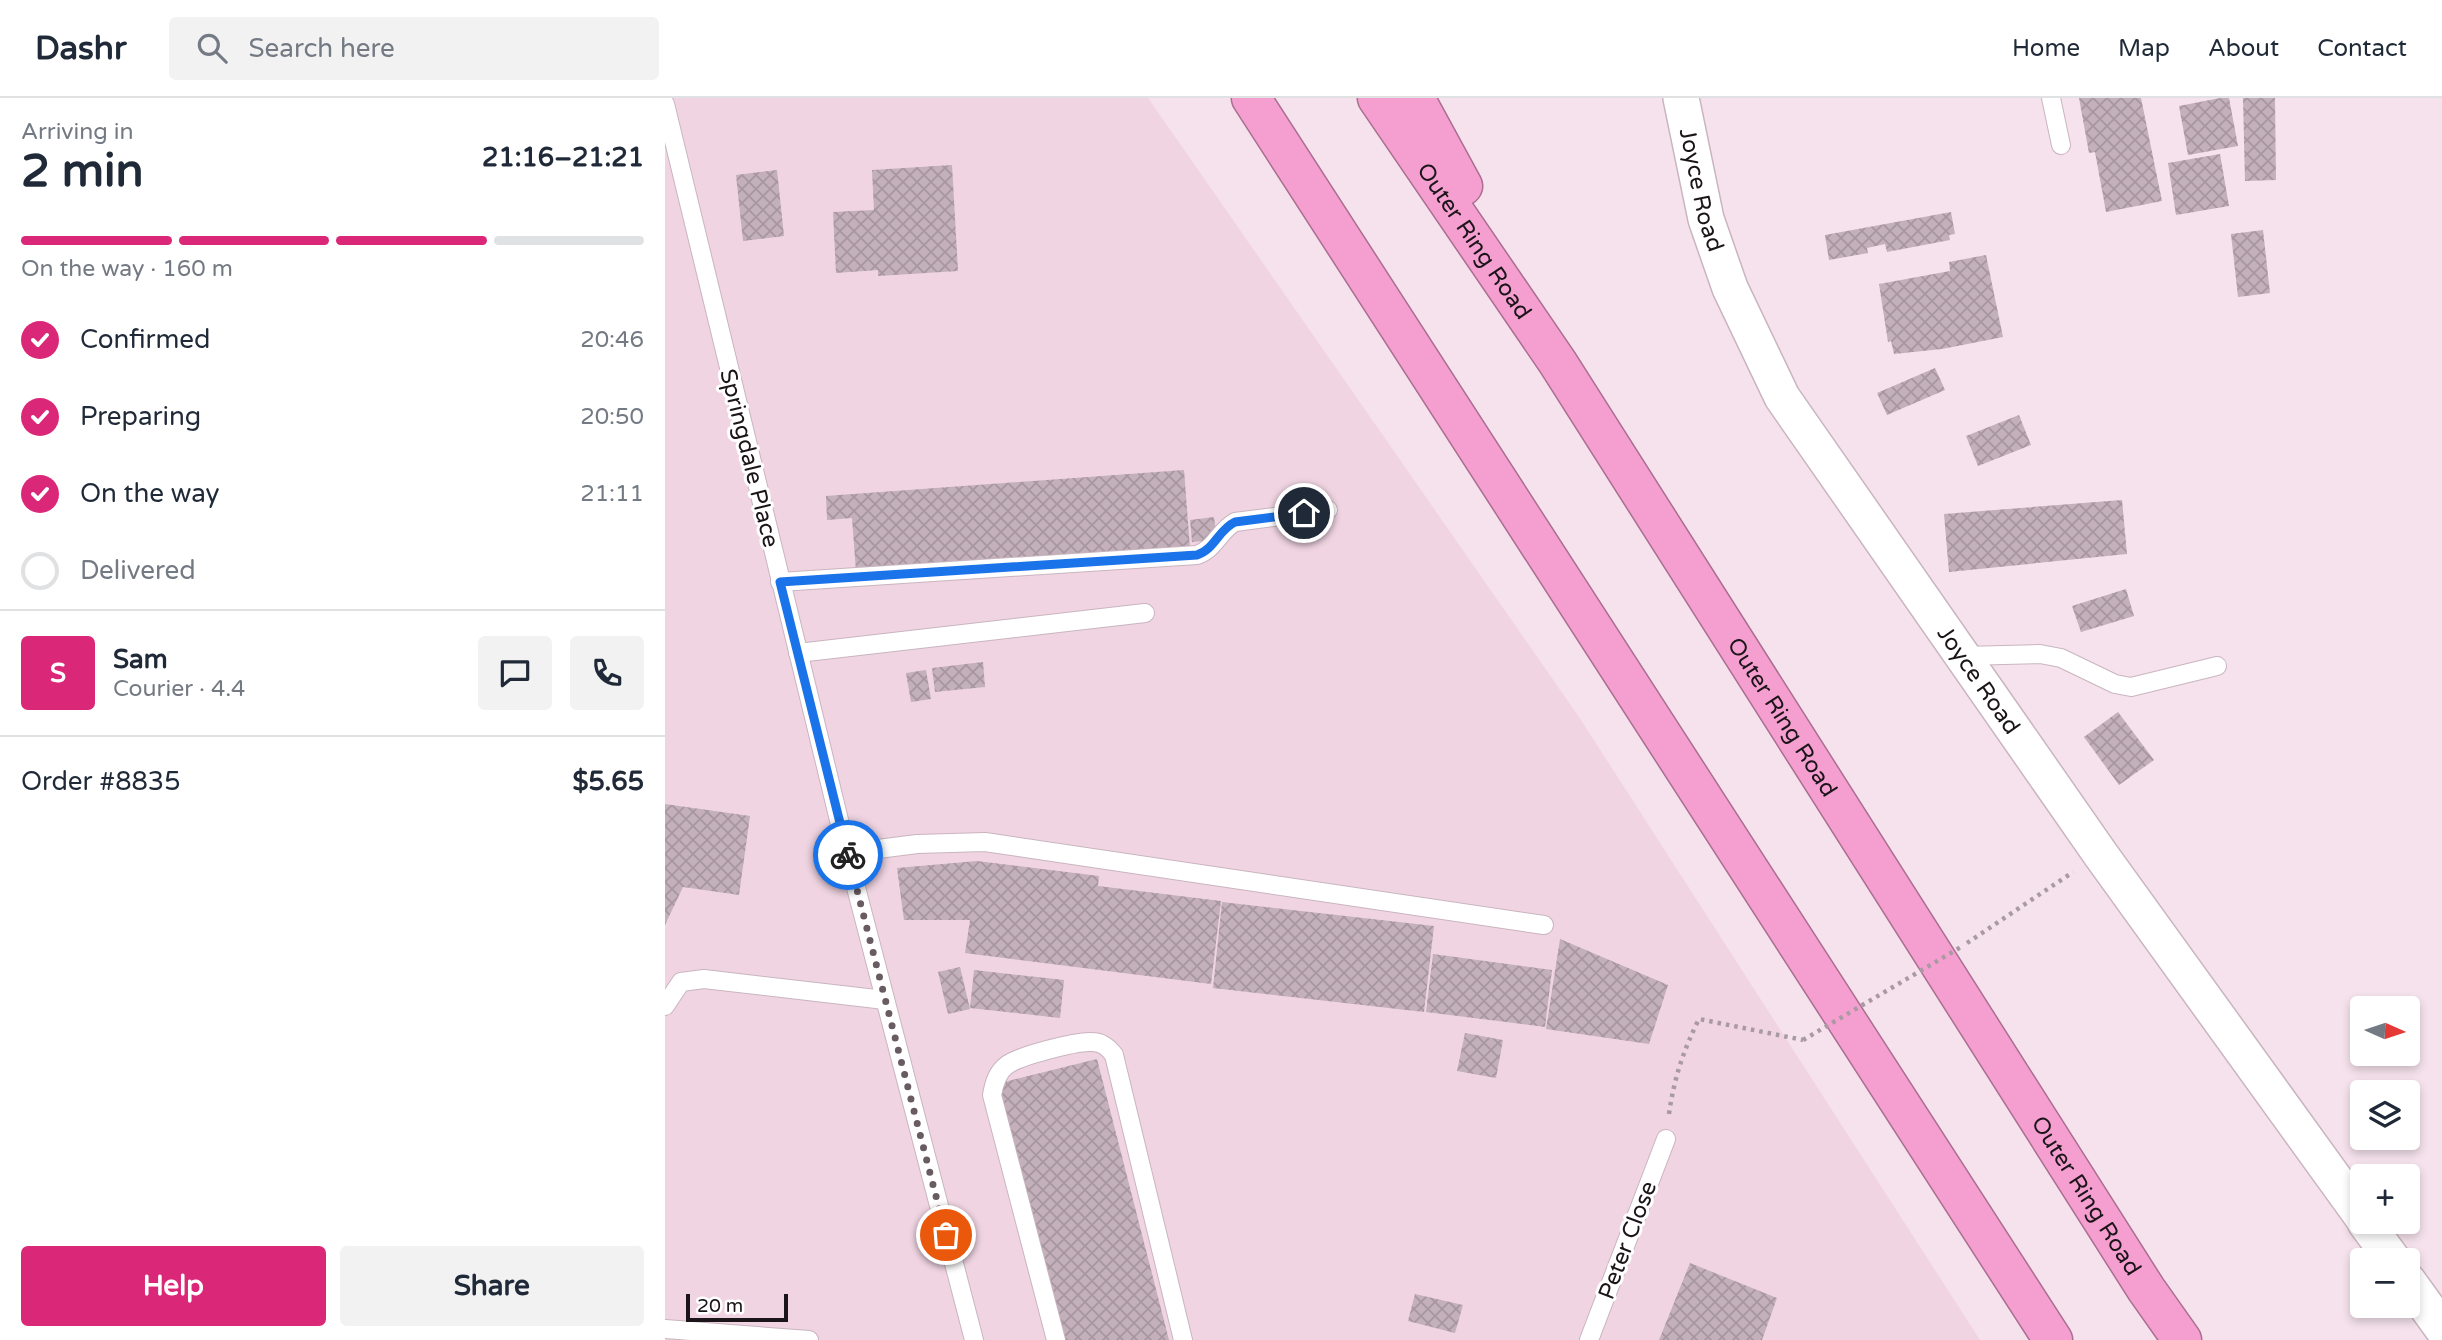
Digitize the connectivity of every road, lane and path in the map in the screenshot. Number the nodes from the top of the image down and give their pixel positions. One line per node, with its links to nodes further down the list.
1 (1377, 98): 8 (highway, Outer Ring Road)
2 (1415, 98): 8 (highway)
3 (1681, 98): 13 (street, Joyce Road)
4 (2051, 98): 7 (lane)
5 (1253, 103): 30 (highway)
6 (665, 104): 10 (lane, Springdale Place)
7 (2061, 145)
8 (1558, 363): 31 (highway, Outer Ring Road)
9 (1328, 510): 10 (lane)
10 (780, 582): 12 (lane, Springdale Place)
11 (1145, 613): 12 (lane)
12 (798, 653): 15 (lane, Springdale Place)
13 (1963, 656): 14 (lane); 16 (street, Joyce Road)
14 (2217, 666)
15 (847, 852): 17 (lane); 18 (lane, Springdale Place)
16 (2101, 855): 20 (path, bridge); 21 (street, Joyce Road)
17 (1544, 925)
18 (885, 1000): 19 (lane); 26 (lane, Springdale Place)
19 (665, 1006)
20 (1666, 1139): 29 (lane, Peter Close)
21 (2350, 1201)
22 (2420, 1298): 23 (street)
23 (2442, 1328)
24 (665, 1329): 25 (lane)
25 (809, 1340)
26 (974, 1340)
27 (1056, 1340): 28 (lane)
28 (1183, 1340)
29 (1589, 1340)
30 (2053, 1340)
31 (2182, 1340)

